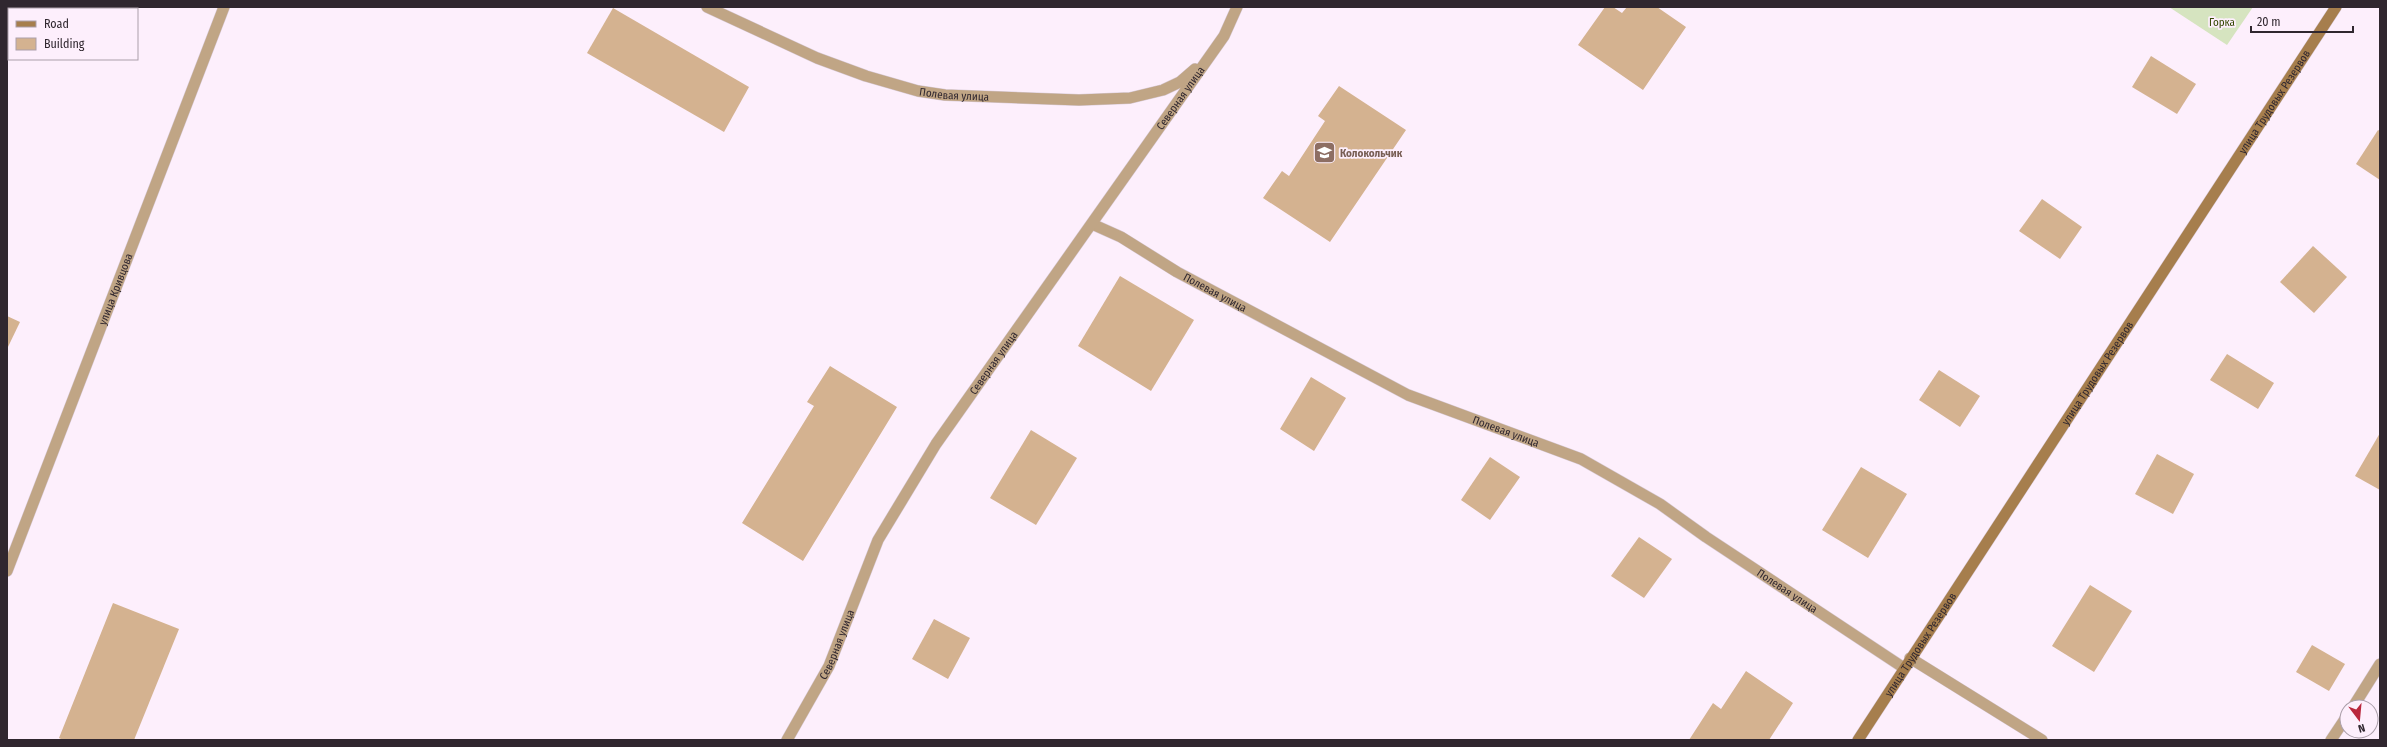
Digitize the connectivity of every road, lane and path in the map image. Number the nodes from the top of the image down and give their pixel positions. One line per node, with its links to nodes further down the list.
1 (224, 7): 7 (street, улица Кривцова)
2 (707, 7): 5 (street, Полевая улица)
3 (1237, 7): 5 (street, Северная улица)
4 (2336, 7): 8 (main road, улица Трудовых Резервов)
5 (1208, 58): 6 (street, Северная улица)
6 (1092, 224): 8 (street, Полевая улица); 12 (street, Северная улица)
7 (7, 570)
8 (1907, 663): 13 (main road, улица Трудовых Резервов); 14 (street, Полевая улица)
9 (2380, 664): 10 (street)
10 (2357, 699)
11 (2339, 729): 15 (street)
12 (787, 740)
13 (1858, 740)
14 (2042, 740)
15 (2332, 740)

